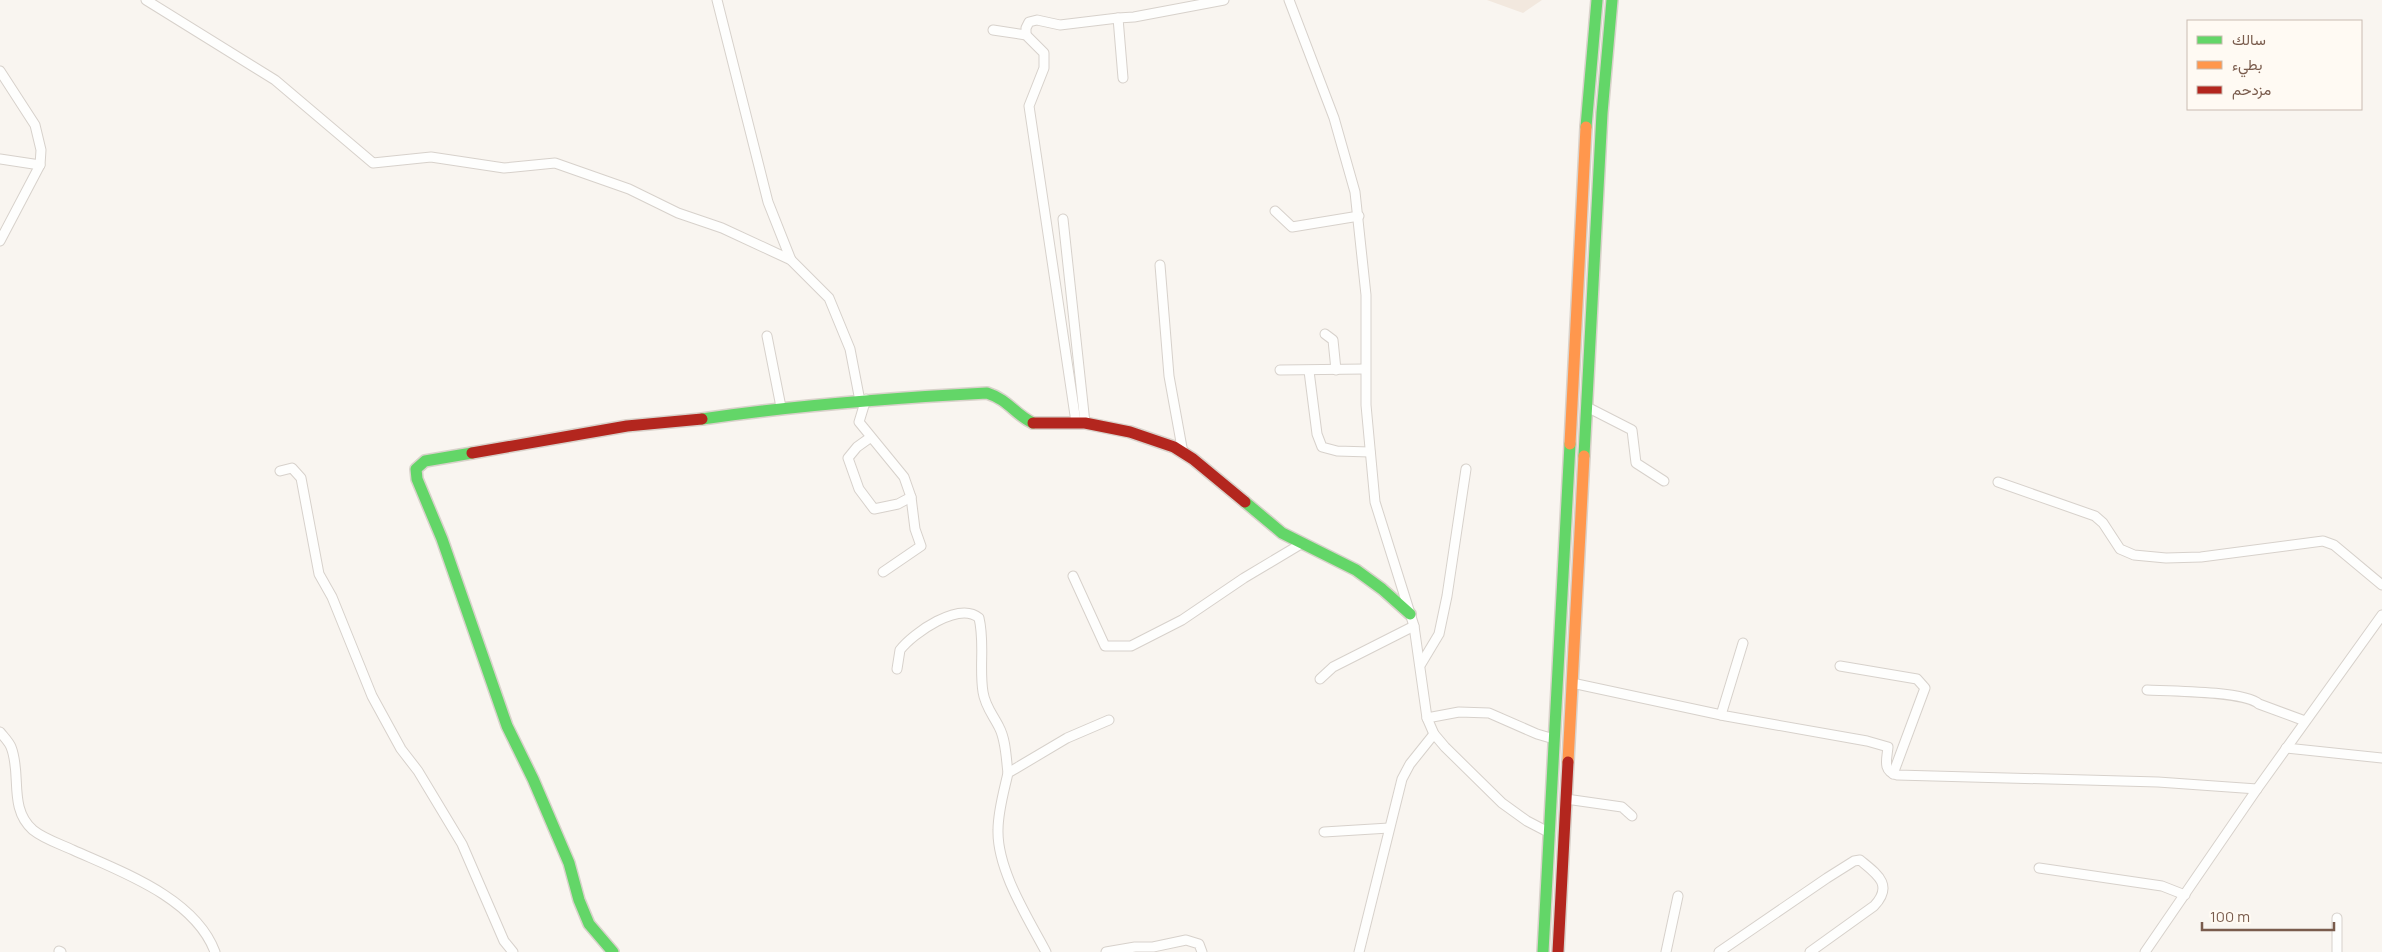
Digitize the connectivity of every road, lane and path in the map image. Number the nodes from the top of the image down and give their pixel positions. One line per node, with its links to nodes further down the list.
1 (146, 0): 18 (street)
2 (717, 0): 18 (street)
3 (1224, 0): 7 (street)
4 (1289, 0): 15 (street)
5 (1597, 0): 58 (main road)
6 (1612, 0): 28 (main road)
7 (1118, 18): 9 (street); 11 (street)
8 (993, 30): 9 (street)
9 (1026, 35): 29 (street)
10 (0, 71): 13 (street)
11 (1123, 78)
12 (0, 159): 13 (street)
13 (40, 165): 17 (street)
14 (1275, 210): 15 (street)
15 (1359, 216): 22 (street)
16 (1063, 219): 29 (street)
17 (0, 241)
18 (791, 260): 26 (street)
19 (1160, 265): 32 (street)
20 (1325, 334): 24 (street)
21 (767, 336): 27 (street)
22 (1365, 369): 24 (street); 31 (street)
23 (1280, 370): 25 (street)
24 (1336, 370): 25 (street)
25 (1309, 371): 31 (street)
26 (863, 400): 27 (main road); 29 (main road); 30 (street)
27 (781, 407): 75 (main road)
28 (1587, 407): 35 (street); 50 (main road)
29 (1081, 422): 32 (main road)
30 (871, 437): 37 (street); 37 (street)
31 (1370, 452): 42 (street)
32 (1183, 453): 38 (main road)
33 (1466, 469): 46 (street)
34 (280, 470): 74 (street)
35 (1664, 481)
36 (1998, 482): 41 (street)
37 (911, 497): 39 (street)
38 (1301, 544): 40 (street); 42 (main road)
39 (883, 572)
40 (1073, 576)
41 (2382, 584)
42 (1410, 614): 44 (street)
43 (2382, 615): 55 (street)
44 (1414, 626): 46 (street); 49 (street)
45 (1743, 643): 52 (street)
46 (1421, 664): 53 (street)
47 (1840, 666): 62 (street)
48 (897, 669): 61 (street)
49 (1320, 679)
50 (1572, 683): 52 (street); 64 (main road)
51 (2147, 690): 55 (street)
52 (1721, 715): 62 (street)
53 (1427, 718): 57 (street); 58 (street)
54 (1109, 720): 61 (street)
55 (2305, 721): 59 (street)
56 (0, 732): 73 (street)
57 (1434, 734): 66 (street); 68 (street)
58 (1554, 739): 68 (main road)
59 (2286, 748): 60 (street); 63 (street)
60 (2382, 758)
61 (1008, 772): 76 (street)
62 (1893, 774): 63 (street)
63 (2257, 788): 70 (street)
64 (1566, 799): 65 (street); 81 (main road)
65 (1632, 816)
66 (1389, 828): 67 (street); 79 (street)
67 (1324, 832)
68 (1550, 833): 80 (main road)
69 (2039, 868): 70 (street)
70 (2185, 895): 85 (street)
71 (1678, 896): 82 (street)
72 (2337, 918): 86 (street)
73 (214, 951)
74 (513, 952)
75 (613, 952)
76 (1046, 952)
77 (1106, 952): 78 (street)
78 (1202, 952)
79 (1359, 952)
80 (1543, 952)
81 (1558, 952)
82 (1666, 952)
83 (1719, 952): 84 (street)
84 (1810, 952)
85 (2145, 952)
86 (2337, 952)

